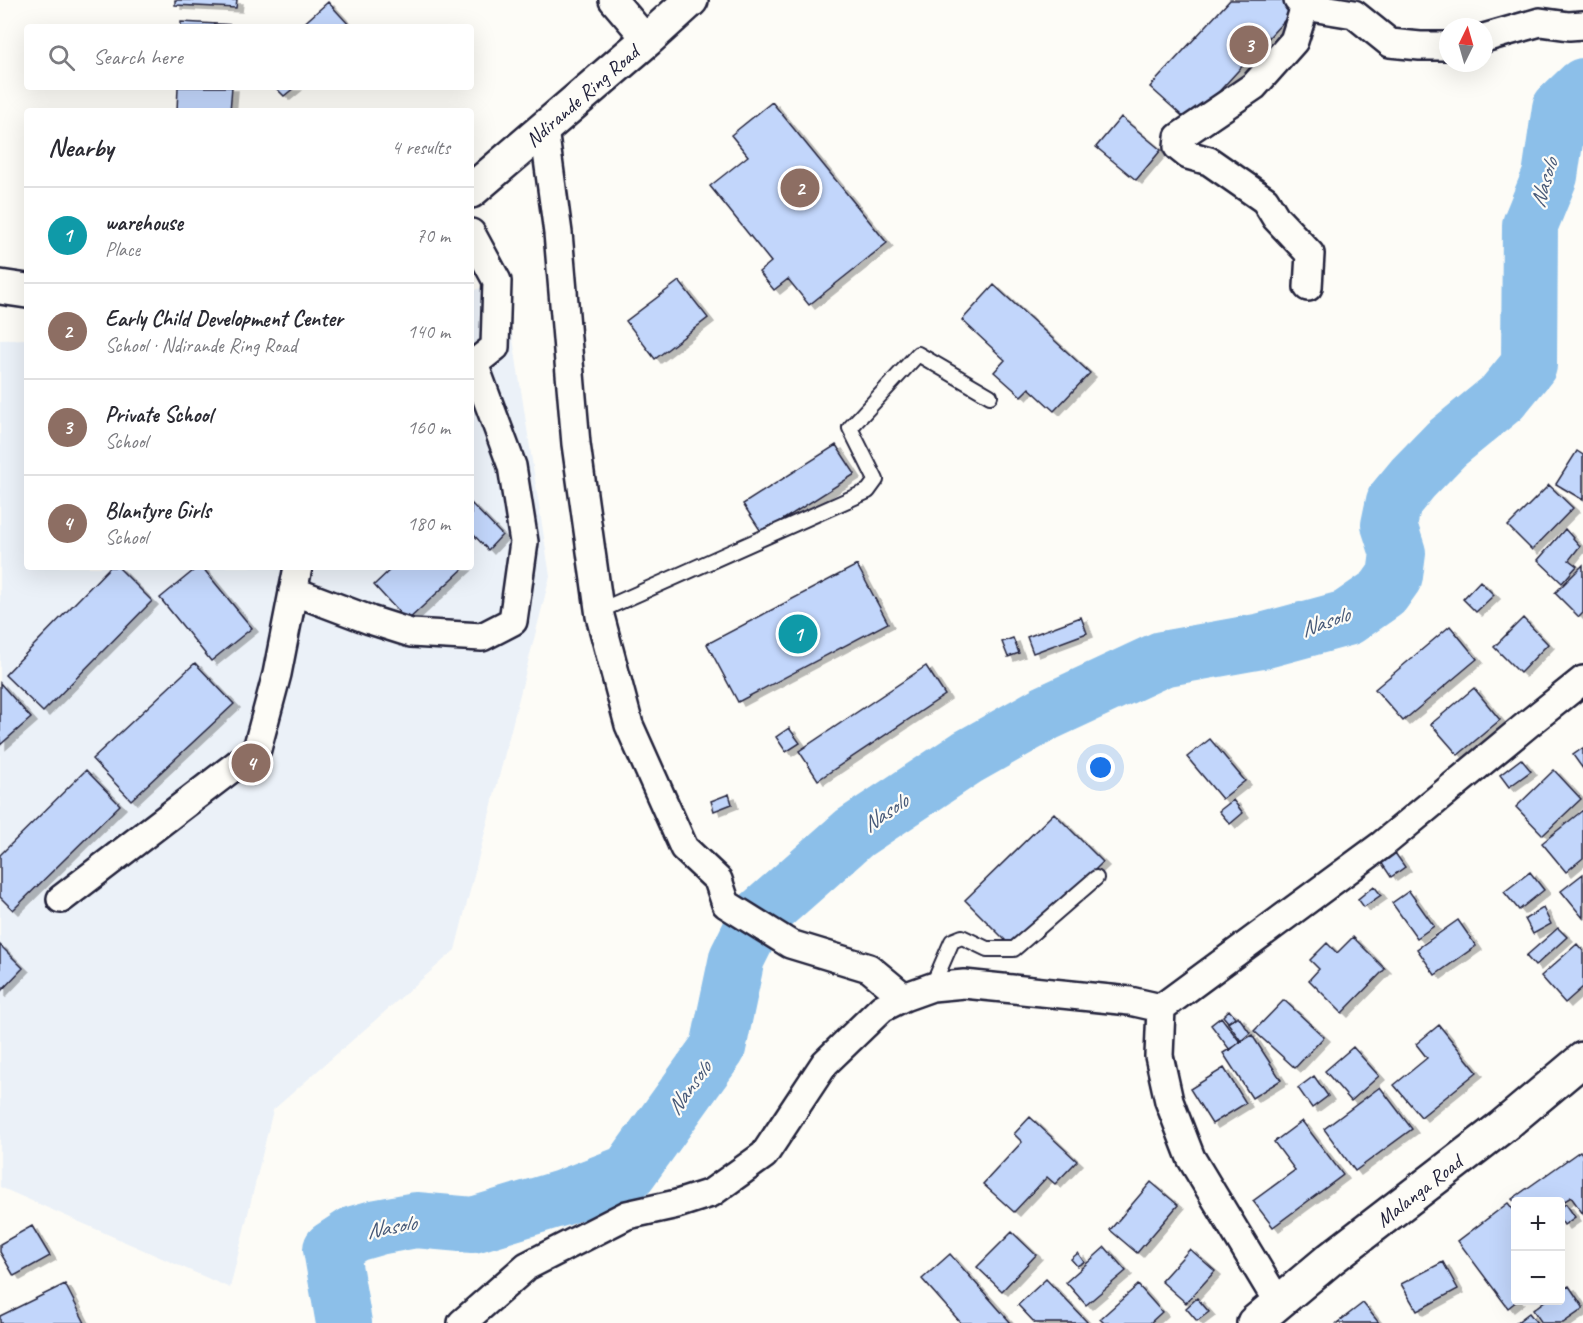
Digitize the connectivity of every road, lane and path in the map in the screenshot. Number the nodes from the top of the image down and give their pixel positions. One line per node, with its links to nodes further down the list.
1 (612, 0): 6 (street)
2 (691, 0): 6 (street, Ndirande Ring Road)
3 (1301, 3): 7 (street); 12 (street)
4 (1583, 25): 5 (street)
5 (1493, 35)
6 (647, 40): 8 (street, Ndirande Ring Road)
7 (1439, 46)
8 (544, 129): 9 (street, Ndirande Ring Road); 18 (street)
9 (474, 188)
10 (474, 239): 14 (street)
11 (0, 287): 13 (street)
12 (1308, 287)
13 (24, 291)
14 (474, 364)
15 (474, 368): 17 (street)
16 (990, 396): 18 (lane)
17 (296, 579): 21 (street)
18 (599, 611): 23 (street)
19 (1583, 680): 24 (street)
20 (1096, 878): 22 (lane)
21 (62, 899)
22 (932, 987): 23 (street); 24 (street)
23 (904, 997): 27 (street)
24 (1161, 1008): 26 (street)
25 (1583, 1059): 26 (street, Malanga Road)
26 (1267, 1313)
27 (462, 1323)

